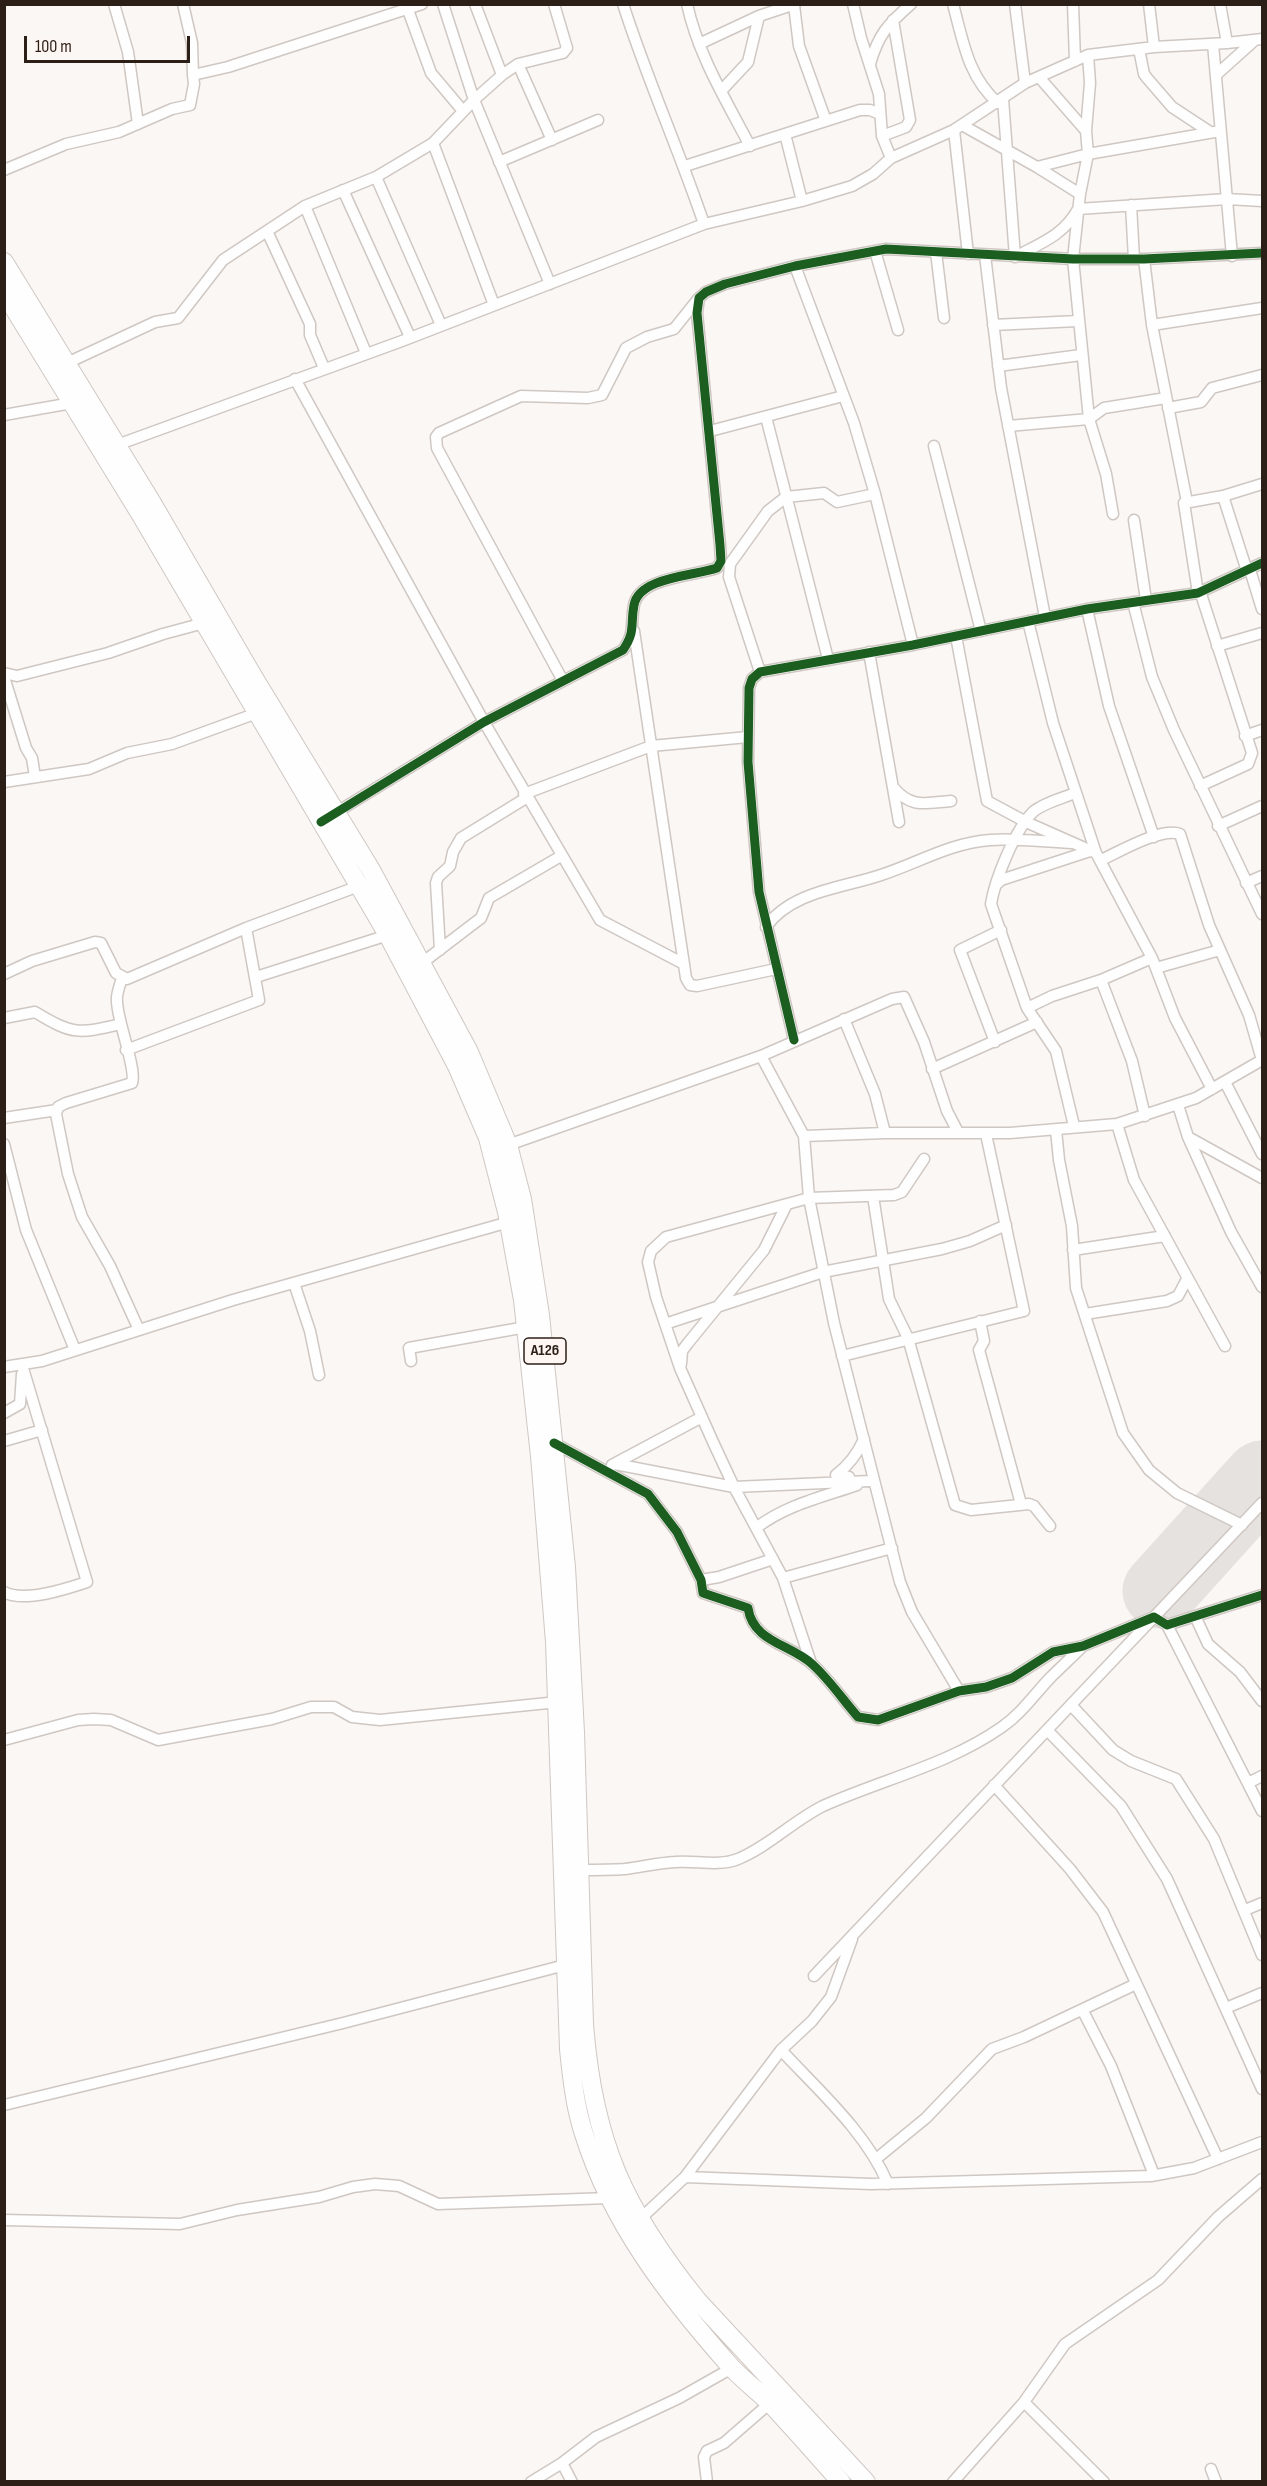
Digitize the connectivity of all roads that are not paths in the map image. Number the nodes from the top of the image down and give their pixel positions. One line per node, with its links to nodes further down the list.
1 (114, 4): 44 (street)
2 (183, 4): 32 (street)
3 (386, 4): 19 (street)
4 (422, 4): 18 (street)
5 (443, 4): 38 (street)
6 (475, 4): 33 (street)
7 (554, 4): 30 (street)
8 (623, 4): 57 (street)
9 (687, 4): 24 (street)
10 (854, 4): 31 (street)
11 (911, 4): 21 (street)
12 (953, 4): 39 (street)
13 (1015, 4): 36 (street)
14 (1073, 4): 29 (street)
15 (1149, 4): 26 (street)
16 (1220, 4): 23 (street)
17 (792, 5): 20 (street); 43 (street)
18 (408, 10): 19 (street); 40 (street)
19 (387, 16): 32 (street)
20 (759, 16): 24 (street); 37 (street)
21 (893, 20): 31 (street); 49 (street)
22 (1259, 39): 23 (street); 34 (street)
23 (1227, 43): 25 (street)
24 (699, 44): 37 (street)
25 (1213, 44): 26 (street); 34 (street)
26 (1154, 47): 27 (street)
27 (1139, 49): 28 (street); 47 (street)
28 (1088, 55): 29 (street); 46 (street)
29 (1075, 61): 35 (street)
30 (518, 64): 33 (street); 50 (street)
31 (870, 64): 41 (street)
32 (193, 75): 44 (street)
33 (502, 75): 38 (street)
34 (1216, 75): 47 (street)
35 (1039, 76): 36 (street); 46 (street)
36 (1025, 83): 39 (street)
37 (721, 91): 52 (street)
38 (474, 100): 40 (street); 56 (street)
39 (1000, 101): 45 (street); 53 (street)
40 (463, 111): 51 (street)
41 (880, 114): 43 (street); 49 (street)
42 (598, 120): 50 (street)
43 (826, 121): 48 (street)
44 (138, 124): 59 (street)
45 (958, 128): 53 (street); 55 (street); 74 (street)
46 (1086, 132): 54 (street)
47 (1215, 132): 54 (street); 63 (street)
48 (785, 134): 52 (street); 64 (street)
49 (882, 136): 55 (street)
50 (552, 140): 56 (street)
51 (433, 143): 60 (street); 85 (street)
52 (750, 146): 57 (street)
53 (1007, 150): 58 (street); 77 (street)
54 (1088, 154): 58 (street); 62 (street)
55 (891, 158): 64 (street)
56 (500, 162): 82 (street)
57 (685, 166): 69 (street)
58 (1037, 167): 62 (street)
59 (4, 170)
60 (376, 177): 61 (street); 89 (street)
61 (343, 190): 67 (street); 93 (street)
62 (1080, 194): 68 (street)
63 (1227, 199): 65 (street); 66 (street); 76 (street)
64 (802, 201): 69 (street)
65 (1263, 201)
66 (1131, 205): 68 (street); 79 (street)
67 (305, 206): 70 (street); 94 (street)
68 (1078, 208): 77 (street); 78 (street)
69 (704, 224): 82 (street)
70 (267, 231): 96 (street); 98 (street)
71 (875, 251): 72 (street); 81 (street); 92 (street)
72 (936, 252): 74 (street); 87 (street)
73 (1263, 253): 76 (street)
74 (968, 254): 75 (street)
75 (985, 255): 77 (street); 90 (street)
76 (1232, 256): 79 (street)
77 (1015, 257): 78 (street)
78 (1072, 259): 79 (street); 88 (street)
79 (1139, 259): 91 (street)
80 (4, 262): 96 (highway, A126)
81 (795, 266): 84 (street); 101 (street)
82 (550, 284): 85 (street)
83 (4, 292): 102 (highway, A126)
84 (699, 298): 108 (street); 138 (street)
85 (494, 305): 89 (street)
86 (1263, 308): 91 (street)
87 (944, 318)
88 (1078, 321): 90 (street); 95 (street)
89 (441, 325): 93 (street)
90 (993, 325): 97 (street)
91 (1152, 325): 103 (street)
92 (898, 330)
93 (410, 337): 94 (street)
94 (366, 353): 98 (street)
95 (1081, 355): 97 (street); 106 (street)
96 (67, 363): 109 (highway, A126)
97 (998, 366): 107 (street)
98 (324, 368): 100 (street)
99 (1262, 378): 103 (street)
100 (295, 379): 109 (street); 140 (street)
101 (843, 396): 105 (street); 112 (street)
102 (72, 403): 104 (street); 127 (highway, A126)
103 (1167, 403): 106 (street); 115 (street)
104 (4, 416)
105 (766, 417): 108 (street); 114 (street)
106 (1089, 419): 107 (street); 116 (street)
107 (1008, 426): 125 (street)
108 (710, 431): 128 (street)
109 (117, 445): 153 (highway, A126)
110 (934, 446): 129 (street)
111 (1263, 484): 113 (street)
112 (874, 494): 114 (street); 132 (street)
113 (1223, 496): 115 (street); 119 (street)
114 (786, 497): 135 (street); 136 (street)
115 (1187, 502): 120 (street)
116 (1113, 514)
117 (1134, 520): 121 (street)
118 (1263, 563): 119 (street)
119 (1248, 571): 120 (street); 124 (street)
120 (1199, 592): 121 (street); 133 (street)
121 (1146, 600): 122 (street)
122 (1133, 602): 123 (street); 147 (street)
123 (1087, 609): 125 (street); 157 (street)
124 (1263, 609)
125 (1046, 617): 126 (street)
126 (1028, 621): 129 (street); 149 (street)
127 (204, 623): 137 (street); 139 (highway, A126)
128 (633, 629): 138 (street); 144 (street)
129 (981, 631): 131 (street)
130 (1263, 633): 133 (street)
131 (956, 636): 132 (street); 155 (street)
132 (913, 645): 134 (street)
133 (1217, 646): 142 (street)
134 (869, 652): 135 (street); 148 (street)
135 (828, 659): 136 (street)
136 (760, 672): 143 (street)
137 (4, 675): 145 (street)
138 (563, 681): 140 (street)
139 (257, 713): 145 (street); 153 (highway, A126)
140 (484, 722): 150 (street); 153 (street)
141 (1263, 730): 142 (street)
142 (1245, 736): 147 (street)
143 (748, 737): 144 (street); 167 (street)
144 (651, 746): 150 (street); 175 (street)
145 (35, 777): 146 (street)
146 (4, 782)
147 (1200, 786): 156 (street)
148 (893, 787): 151 (street); 154 (street)
149 (1075, 793): 155 (street); 160 (street)
150 (525, 796): 161 (street); 171 (street)
151 (951, 801)
152 (1263, 806): 156 (street)
153 (328, 817): 165 (highway, A126); 173 (highway, A126)
154 (899, 822)
155 (1026, 822): 158 (street); 159 (street)
156 (1218, 826): 163 (street)
157 (1154, 837): 160 (street); 172 (street)
158 (1015, 841): 159 (street); 164 (street); 167 (street)
159 (1072, 843): 160 (street)
160 (1096, 855): 164 (street); 174 (street)
161 (561, 856): 171 (street); 175 (street)
162 (1263, 876): 163 (street)
163 (1246, 883): 166 (street)
164 (997, 885): 169 (street)
165 (359, 886): 168 (street); 170 (highway, A126)
166 (1263, 914)
167 (766, 927): 176 (street)
168 (246, 928): 178 (street); 179 (street)
169 (1001, 930): 181 (street); 187 (street)
170 (388, 935): 178 (street); 214 (highway, A126)
171 (440, 950): 173 (street)
172 (1220, 950): 174 (street); 190 (street)
173 (422, 963): 207 (highway, A126)
174 (1154, 963): 180 (street); 193 (street)
175 (684, 964): 176 (street)
176 (776, 969): 186 (street)
177 (4, 974): 179 (street)
178 (256, 977): 188 (street)
179 (122, 978): 185 (street)
180 (1101, 980): 181 (street); 196 (street)
181 (1027, 1008): 184 (street)
182 (4, 1018): 185 (street)
183 (844, 1019): 186 (street); 191 (street); 202 (street)
184 (1037, 1022): 187 (street); 199 (street)
185 (121, 1024): 188 (street)
186 (794, 1040): 189 (street)
187 (995, 1042): 191 (street)
188 (126, 1050): 195 (street)
189 (761, 1056): 204 (street); 207 (street)
190 (1262, 1060): 192 (street)
191 (932, 1069): 201 (street)
192 (1225, 1082): 193 (street); 208 (street)
193 (1212, 1089): 194 (street)
194 (1178, 1105): 196 (street); 205 (street)
195 (57, 1110): 197 (street); 228 (street)
196 (1145, 1116): 198 (street)
197 (4, 1118)
198 (1117, 1124): 199 (street); 216 (street)
199 (1074, 1126): 200 (street)
200 (1056, 1130): 203 (street); 217 (street)
201 (958, 1132): 202 (street); 203 (street)
202 (885, 1133): 204 (street)
203 (986, 1134): 215 (street)
204 (804, 1136): 212 (street)
205 (1188, 1137): 210 (street); 222 (street)
206 (4, 1144): 231 (street)
207 (508, 1145): 243 (highway, A126)
208 (1263, 1154)
209 (924, 1159): 211 (street)
210 (1263, 1178)
211 (873, 1196): 212 (street); 218 (street)
212 (809, 1198): 213 (street); 219 (street)
213 (787, 1204): 223 (street); 226 (street)
214 (509, 1222): 221 (street); 227 (highway, A126)
215 (1006, 1225): 218 (street); 225 (street)
216 (1165, 1236): 217 (street); 220 (street)
217 (1074, 1250): 224 (street)
218 (882, 1260): 219 (street); 229 (street)
219 (823, 1272): 223 (street); 232 (street)
220 (1187, 1279): 224 (street); 230 (street)
221 (294, 1283): 228 (street); 237 (street)
222 (1263, 1287)
223 (719, 1306): 226 (street); 236 (street)
224 (1086, 1314): 250 (street)
225 (980, 1321): 229 (street); 249 (street)
226 (665, 1324): 236 (street)
227 (526, 1327): 233 (street); 266 (highway, A126)
228 (139, 1330): 231 (street)
229 (908, 1338): 232 (street); 249 (street)
230 (1225, 1346)
231 (75, 1350): 234 (street)
232 (842, 1356): 241 (street)
233 (411, 1361)
234 (22, 1365): 235 (street); 238 (street); 240 (street)
235 (4, 1367)
236 (680, 1368): 239 (street)
237 (319, 1375)
238 (4, 1413)
239 (702, 1417): 244 (street); 247 (street)
240 (42, 1430): 242 (street); 257 (street)
241 (864, 1439): 246 (street); 246 (street)
242 (4, 1441)
243 (554, 1443): 245 (street); 274 (highway, A126)
244 (615, 1464): 245 (street); 247 (street)
245 (604, 1469): 256 (street)
246 (873, 1481): 247 (street); 252 (street); 253 (street)
247 (734, 1487): 252 (street)
248 (1263, 1503): 250 (street)
249 (1021, 1504): 251 (street)
250 (1242, 1525): 260 (street)
251 (1050, 1526)
252 (756, 1528): 254 (street)
253 (892, 1548): 255 (street); 264 (street)
254 (773, 1559): 255 (street); 256 (street)
255 (783, 1578): 263 (street)
256 (701, 1580): 263 (street)
257 (4, 1592)
258 (1263, 1595): 259 (street)
259 (1195, 1616): 261 (street); 265 (street)
260 (1154, 1617): 261 (street); 262 (street); 267 (street)
261 (1167, 1625): 271 (street)
262 (1083, 1646): 264 (street); 274 (street)
263 (811, 1663): 264 (street)
264 (959, 1690)
265 (1263, 1701)
266 (558, 1702): 269 (street); 279 (highway, A126)
267 (1071, 1705): 268 (street); 276 (street)
268 (1047, 1730): 272 (street); 283 (street)
269 (4, 1740)
270 (1263, 1776): 271 (street)
271 (1248, 1783): 273 (street)
272 (994, 1785): 277 (street); 281 (street)
273 (1263, 1811)
274 (579, 1870): 279 (highway, A126)
275 (1263, 1903): 276 (street)
276 (1245, 1910): 278 (street)
277 (854, 1934): 280 (street); 285 (street)
278 (1263, 1955)
279 (574, 1963): 288 (street); 296 (highway, A126); 298 (highway, A126)
280 (814, 1976)
281 (1136, 1984): 284 (street); 291 (street)
282 (1263, 1993): 283 (street)
283 (1226, 2008): 286 (street)
284 (1083, 2011): 290 (street); 292 (street)
285 (781, 2050): 290 (street); 293 (street)
286 (1259, 2069): 287 (street)
287 (1263, 2089)
288 (4, 2105)
289 (1263, 2142): 291 (street)
290 (876, 2159): 295 (street)
291 (1218, 2159): 292 (street)
292 (1154, 2175): 295 (street)
293 (685, 2177): 295 (street); 298 (street)
294 (1263, 2179): 300 (street)
295 (888, 2184)
296 (609, 2199): 297 (street); 299 (highway, A126)
297 (4, 2220)
298 (639, 2220): 308 (highway, A126)
299 (732, 2368): 301 (highway, A126); 302 (street)
300 (1024, 2402): 309 (street); 310 (street)
301 (770, 2403): 306 (street); 307 (highway, A126)
302 (562, 2463): 304 (street); 305 (street)
303 (1211, 2469): 311 (street)
304 (531, 2481)
305 (572, 2481)
306 (707, 2481)
307 (841, 2481)
308 (866, 2481)
309 (953, 2481)
310 (1104, 2481)
311 (1215, 2481)

